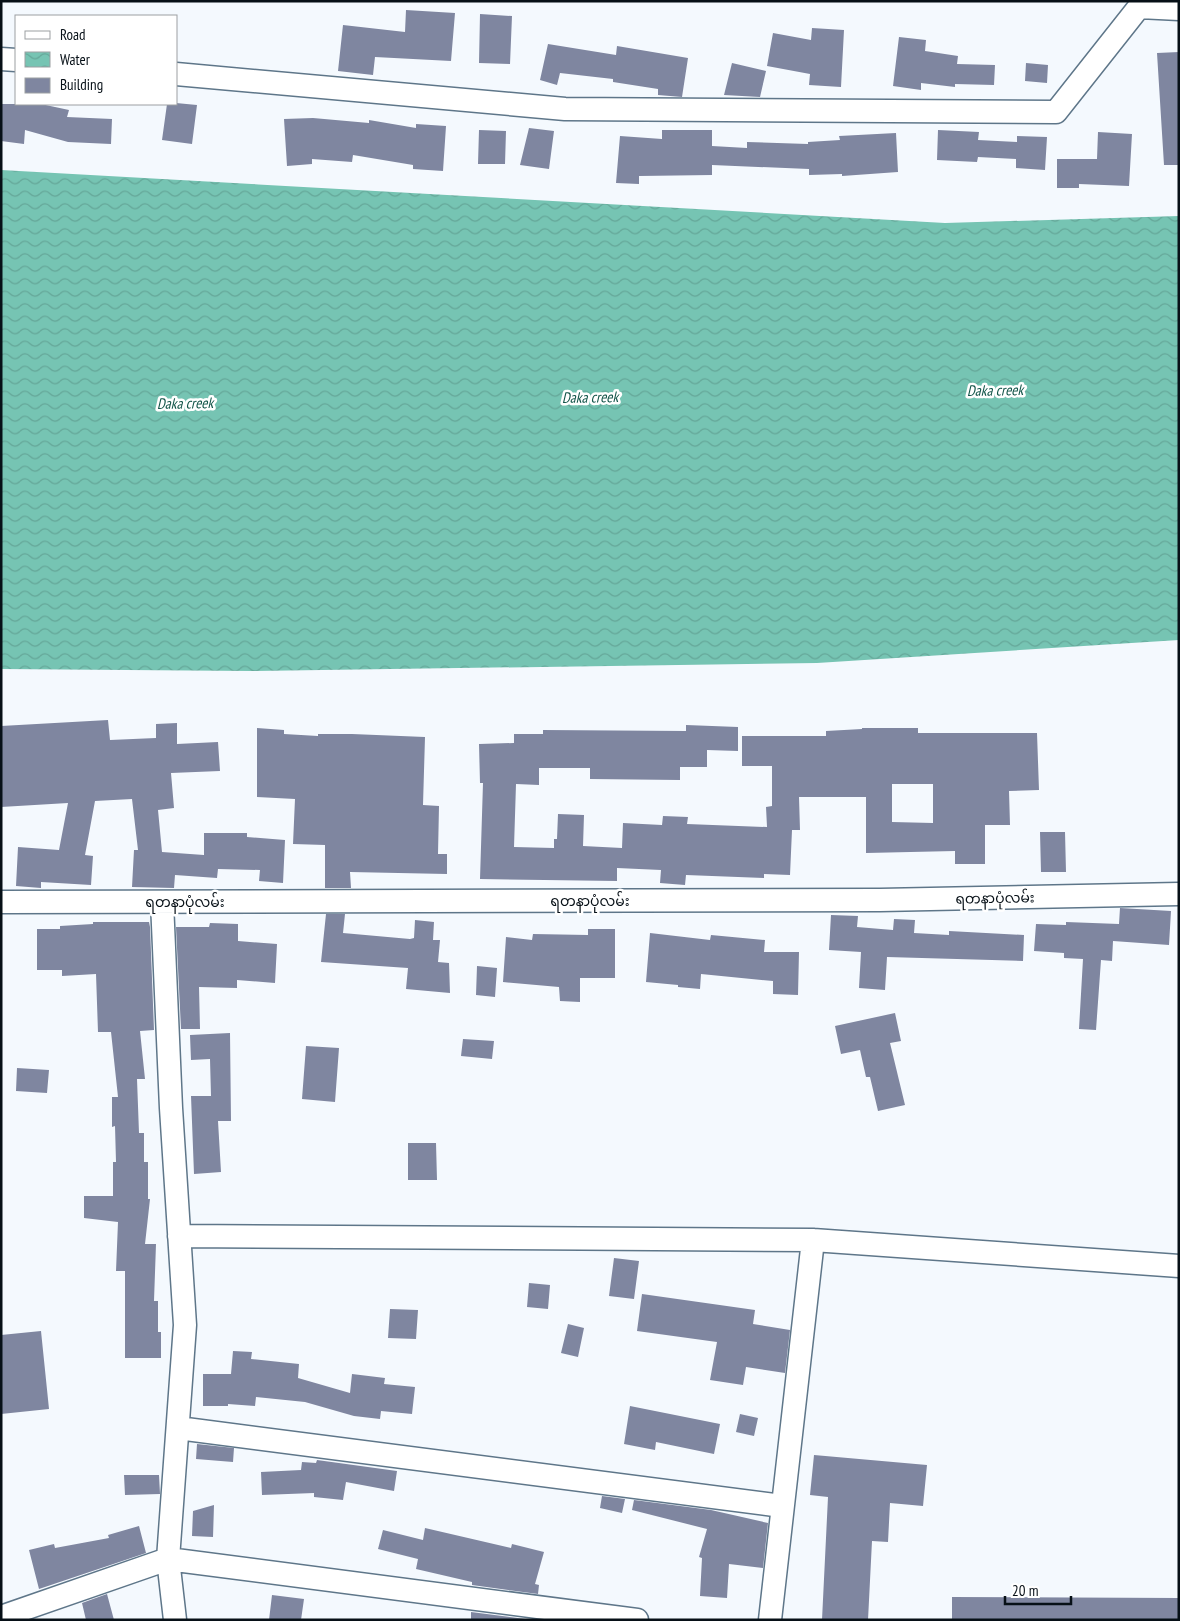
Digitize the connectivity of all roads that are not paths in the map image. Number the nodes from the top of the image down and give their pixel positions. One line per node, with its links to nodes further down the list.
1 (1179, 9): 4 (street)
2 (1, 58): 3 (street)
3 (15, 60)
4 (178, 74)
5 (1179, 894): 7 (street, ရတနာပုံလမ်း)
6 (1, 902): 7 (street, ရတနာပုံလမ်း)
7 (162, 902): 8 (street)
8 (179, 1236): 9 (street); 11 (street)
9 (813, 1240): 10 (street); 12 (street)
10 (1179, 1266)
11 (178, 1428): 12 (street); 13 (street)
12 (782, 1506): 17 (street)
13 (168, 1559): 14 (street); 15 (street); 16 (street)
14 (1, 1617)
15 (175, 1620)
16 (637, 1620)
17 (770, 1620)

